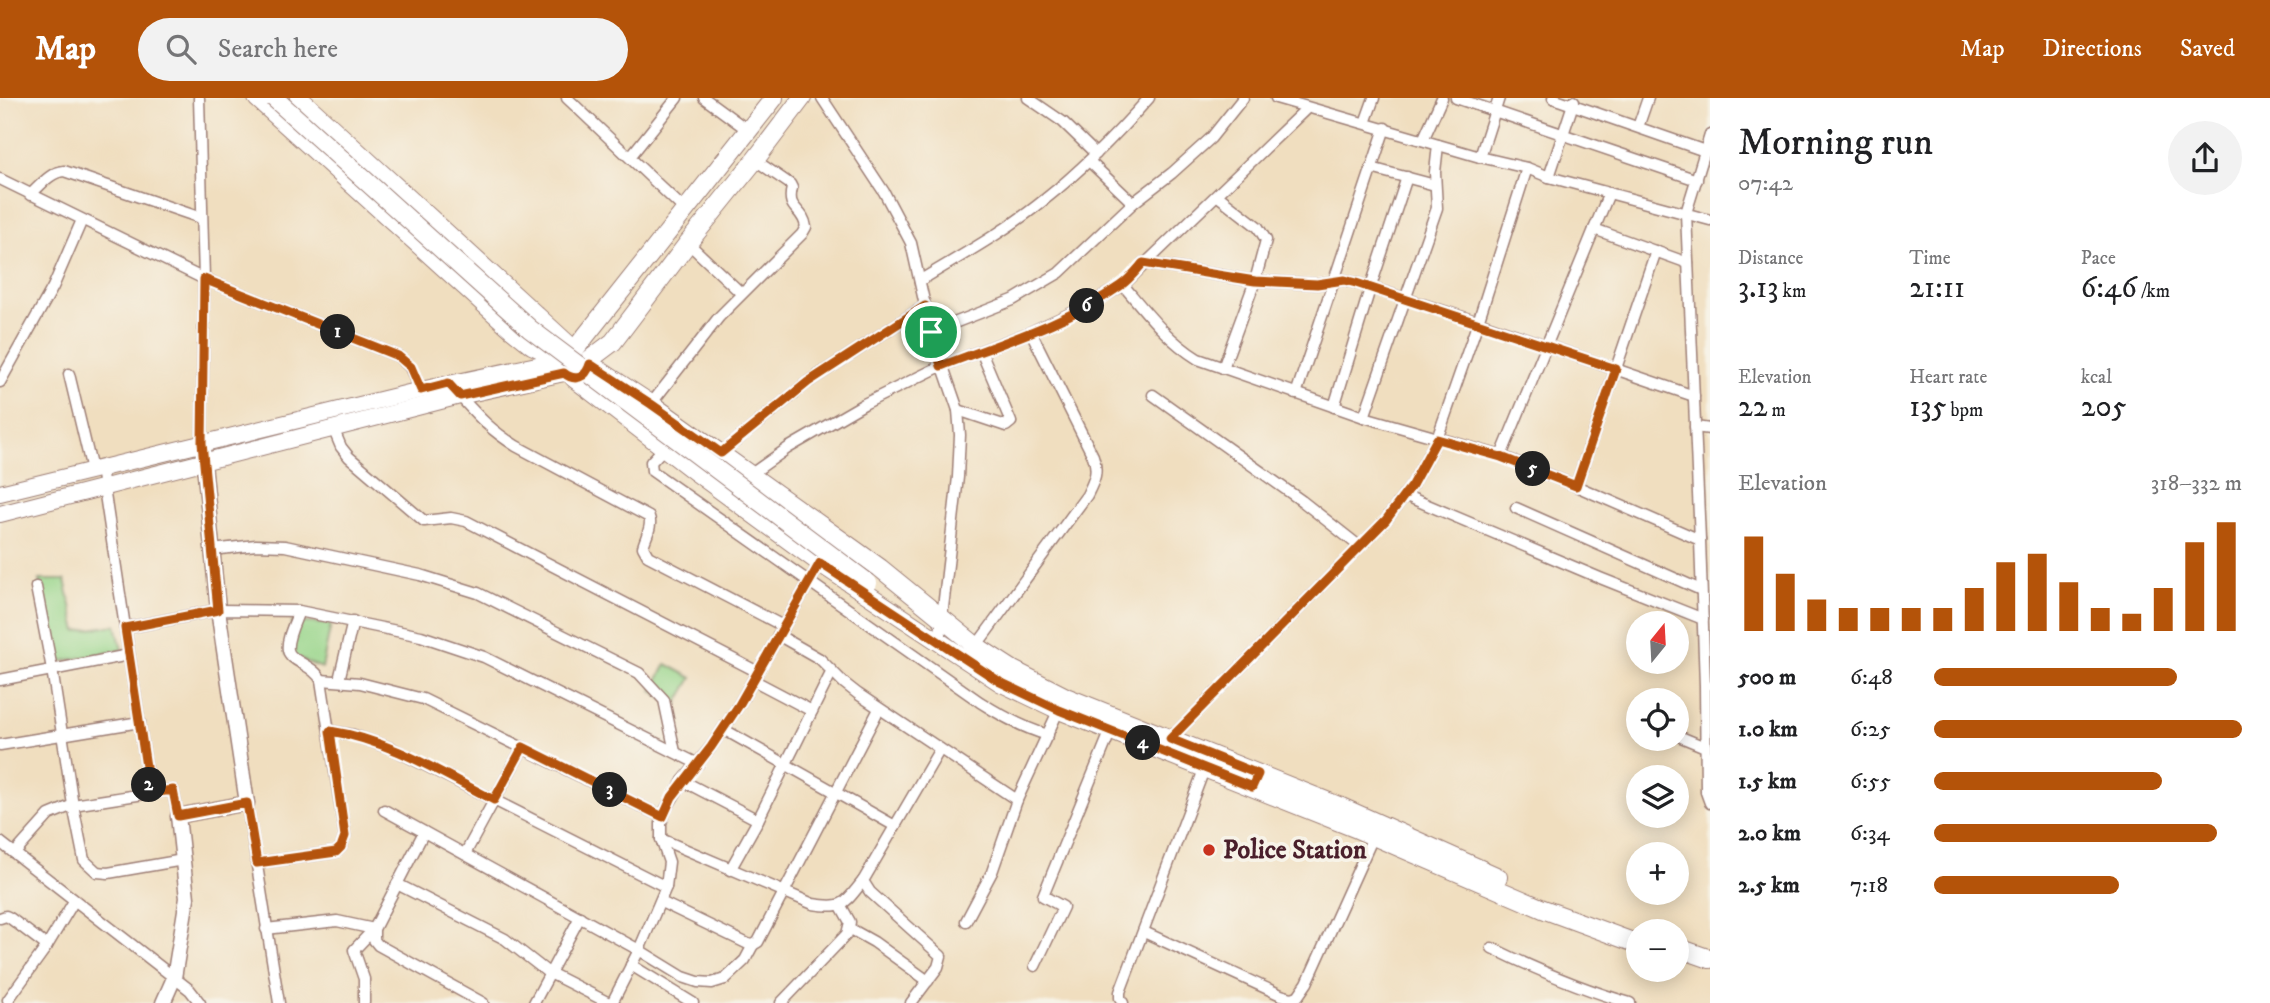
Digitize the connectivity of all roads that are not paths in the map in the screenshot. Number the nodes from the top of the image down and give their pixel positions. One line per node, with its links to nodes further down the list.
1 (257, 98): 33 (main road)
2 (274, 98): 115 (main road, bridge)
3 (299, 98): 28 (main road)
4 (567, 98): 34 (street)
5 (677, 98): 34 (street)
6 (704, 98): 27 (street)
7 (774, 98): 27 (main road)
8 (802, 98): 38 (main road)
9 (822, 98): 62 (street)
10 (1028, 98): 35 (street)
11 (1149, 98): 35 (street)
12 (1243, 98): 50 (street)
13 (1276, 98): 22 (street)
14 (1374, 98): 24 (street)
15 (1441, 98): 31 (street)
16 (1456, 98): 23 (street)
17 (1499, 98): 23 (street)
18 (1553, 98): 21 (street)
19 (1648, 98): 25 (street)
20 (196, 99): 53 (street)
21 (1574, 101): 25 (street); 29 (street)
22 (1307, 108): 24 (street); 49 (street)
23 (1495, 110): 29 (street); 36 (street)
24 (1364, 124): 26 (street)
25 (1638, 127): 37 (street)
26 (1385, 128): 31 (street); 39 (street)
27 (749, 131): 51 (main road)
28 (340, 135): 33 (main road); 75 (main road)
29 (1563, 135): 42 (street); 43 (street)
30 (1710, 137): 37 (street)
31 (1423, 140): 32 (street)
32 (1438, 145): 36 (street); 45 (street)
33 (323, 157): 75 (main road)
34 (629, 157): 51 (street)
35 (1092, 157): 50 (street); 62 (street)
36 (1480, 157): 40 (street)
37 (1706, 157): 43 (street)
38 (755, 160): 57 (main road); 67 (street)
39 (1371, 168): 41 (street); 64 (street)
40 (1527, 168): 42 (street); 70 (street)
41 (1407, 177): 45 (street); 66 (street)
42 (1549, 177): 47 (street)
43 (1697, 180): 52 (street)
44 (5, 182): 46 (street); 48 (street)
45 (1435, 185): 68 (street)
46 (0, 193)
47 (1609, 193): 52 (street); 56 (street)
48 (30, 195): 53 (street); 54 (street)
49 (1218, 196): 59 (street); 63 (street)
50 (1133, 203): 71 (street)
51 (685, 210): 75 (main road)
52 (1686, 213): 55 (street); 60 (street)
53 (201, 218): 61 (street)
54 (82, 220): 61 (street); 80 (street)
55 (1710, 220)
56 (1594, 229): 58 (street); 73 (street)
57 (688, 243): 67 (street); 75 (main road)
58 (1656, 251): 60 (street); 78 (street)
59 (1143, 263): 63 (street); 65 (street)
60 (1688, 263): 86 (street)
61 (204, 279): 82 (street); 95 (street)
62 (921, 280): 69 (street)
63 (1255, 281): 64 (street); 77 (street)
64 (1333, 282): 66 (street); 83 (street)
65 (1122, 285): 72 (street); 77 (street)
66 (1370, 288): 68 (street); 88 (street)
67 (741, 293): 87 (street)
68 (1405, 300): 70 (street); 90 (street)
69 (925, 306): 71 (street); 97 (street)
70 (1479, 322): 73 (street); 94 (street)
71 (931, 332): 76 (street)
72 (1031, 332): 74 (street); 128 (street)
73 (1546, 345): 78 (street); 98 (street)
74 (981, 351): 76 (street); 89 (street)
75 (573, 361): 81 (main road); 84 (main road); 87 (main road); 96 (main road)
76 (941, 366): 89 (street); 101 (street)
77 (1223, 368): 83 (street)
78 (1616, 369): 86 (street); 102 (street)
79 (69, 374): 100 (street)
80 (0, 382)
81 (448, 383): 82 (main road); 84 (street)
82 (421, 390): 95 (main road)
83 (1296, 394): 88 (street)
84 (460, 396): 92 (main road); 126 (street)
85 (1153, 396): 110 (street)
86 (1694, 397): 91 (street)
87 (651, 404): 97 (main road)
88 (1334, 407): 90 (street)
89 (958, 410): 122 (street)
90 (1364, 417): 94 (street)
91 (1695, 427): 93 (street); 109 (street)
92 (333, 428): 99 (main road); 133 (street)
93 (1710, 429)
94 (1437, 439): 98 (street); 106 (street)
95 (202, 443): 99 (street); 100 (main road)
96 (664, 447): 105 (main road); 114 (street)
97 (721, 453): 101 (main road)
98 (1501, 457): 102 (street)
99 (204, 462): 103 (main road); 111 (street)
100 (96, 469): 103 (street); 104 (main road)
101 (750, 475): 105 (street); 118 (main road)
102 (1576, 486): 109 (street)
103 (105, 487): 108 (main road); 125 (street)
104 (0, 493)
105 (725, 494): 112 (main road)
106 (1404, 495): 110 (street); 123 (street)
107 (1517, 508): 117 (street)
108 (0, 514)
109 (1700, 540): 113 (street)
110 (1360, 546): 147 (street)
111 (212, 550): 119 (street); 152 (street)
112 (820, 563): 114 (street); 121 (main road)
113 (1705, 576): 117 (street)
114 (808, 582): 126 (street); 145 (street)
115 (871, 584): 118 (main road); 121 (main road)
116 (36, 587): 130 (street)
117 (1702, 590): 123 (street)
118 (911, 593): 122 (main road)
119 (218, 610): 120 (street); 125 (street); 162 (street)
120 (299, 611): 124 (street); 135 (street)
121 (899, 616): 127 (main road)
122 (943, 619): 127 (street); 128 (main road)
123 (1703, 619): 132 (street)
124 (353, 621): 136 (street); 152 (street)
125 (125, 628): 129 (street)
126 (781, 630): 131 (street); 133 (street)
127 (939, 643): 128 (main road)
128 (971, 654): 137 (main road)
129 (130, 655): 130 (street); 140 (street)
130 (52, 668): 134 (street); 144 (street)
131 (832, 671): 138 (street); 139 (street)
132 (1707, 673): 150 (street)
133 (755, 676): 139 (street); 141 (street)
134 (0, 680)
135 (321, 680): 136 (street); 143 (street)
136 (339, 680): 149 (street)
137 (1063, 703): 142 (main road); 145 (street); 147 (main road)
138 (879, 709): 151 (street); 159 (street)
139 (812, 711): 153 (street)
140 (139, 722): 144 (street); 158 (street)
141 (723, 729): 153 (street); 154 (street)
142 (1111, 730): 147 (main road); 203 (street)
143 (330, 731): 160 (street); 177 (street)
144 (62, 734): 148 (street); 164 (street)
145 (1048, 735): 161 (street)
146 (1689, 740): 150 (street)
147 (1164, 744): 155 (main road); 156 (main road)
148 (0, 745)
149 (523, 747): 160 (street); 167 (street)
150 (1706, 747): 163 (street)
151 (940, 750): 161 (street); 169 (street)
152 (675, 752): 154 (street)
153 (786, 763): 159 (street); 168 (street)
154 (698, 764): 157 (street)
155 (1205, 767): 156 (main road); 193 (street)
156 (1255, 780): 171 (main road); 192 (main road)
157 (683, 781): 167 (street); 168 (street)
158 (150, 793): 164 (street); 166 (street)
159 (837, 793): 169 (street); 182 (street)
160 (494, 800): 175 (street); 181 (street)
161 (1017, 800): 188 (street)
162 (247, 803): 166 (street); 177 (street)
163 (1710, 803)
164 (73, 804): 174 (street); 176 (street)
165 (384, 810): 170 (street)
166 (178, 816): 176 (street)
167 (663, 817): 172 (street)
168 (758, 820): 178 (street)
169 (895, 826): 179 (street)
170 (424, 832): 175 (street); 180 (street)
171 (1373, 836): 193 (street); 194 (main road)
172 (661, 839): 178 (street); 181 (street)
173 (0, 842): 174 (street)
174 (15, 853): 183 (street)
175 (465, 854): 186 (street)
176 (183, 860): 205 (street)
177 (257, 863): 190 (street)
178 (730, 870): 182 (street)
179 (863, 881): 185 (street); 206 (street)
180 (397, 884): 191 (street); 204 (street)
181 (666, 887): 184 (street)
182 (783, 892): 185 (street); 195 (street)
183 (74, 901): 196 (street); 205 (street)
184 (661, 902): 195 (street); 198 (street)
185 (841, 906): 189 (street)
186 (580, 917): 198 (street); 204 (street)
187 (0, 918): 196 (street)
188 (966, 921)
189 (849, 928): 206 (street); 208 (street)
190 (266, 929): 191 (street); 211 (street)
191 (374, 929): 212 (street); 213 (street)
192 (1626, 931)
193 (1144, 933): 218 (street)
194 (1626, 940)
195 (753, 945): 198 (street)
196 (47, 946): 207 (street)
197 (1492, 948): 219 (street)
198 (639, 950): 202 (street)
199 (1689, 952): 201 (main road)
200 (1689, 960): 201 (main road)
201 (1710, 960)
202 (631, 965): 215 (street); 216 (street)
203 (1035, 967)
204 (550, 973): 214 (street); 215 (street)
205 (174, 978): 209 (street); 210 (street)
206 (928, 981): 217 (street)
207 (8, 1000)
208 (786, 1001)
209 (163, 1003)
210 (200, 1003)
211 (278, 1003)
212 (364, 1003)
213 (483, 1003)
214 (534, 1003)
215 (610, 1003)
216 (692, 1003)
217 (911, 1003)
218 (1123, 1003)
219 (1630, 1003)

